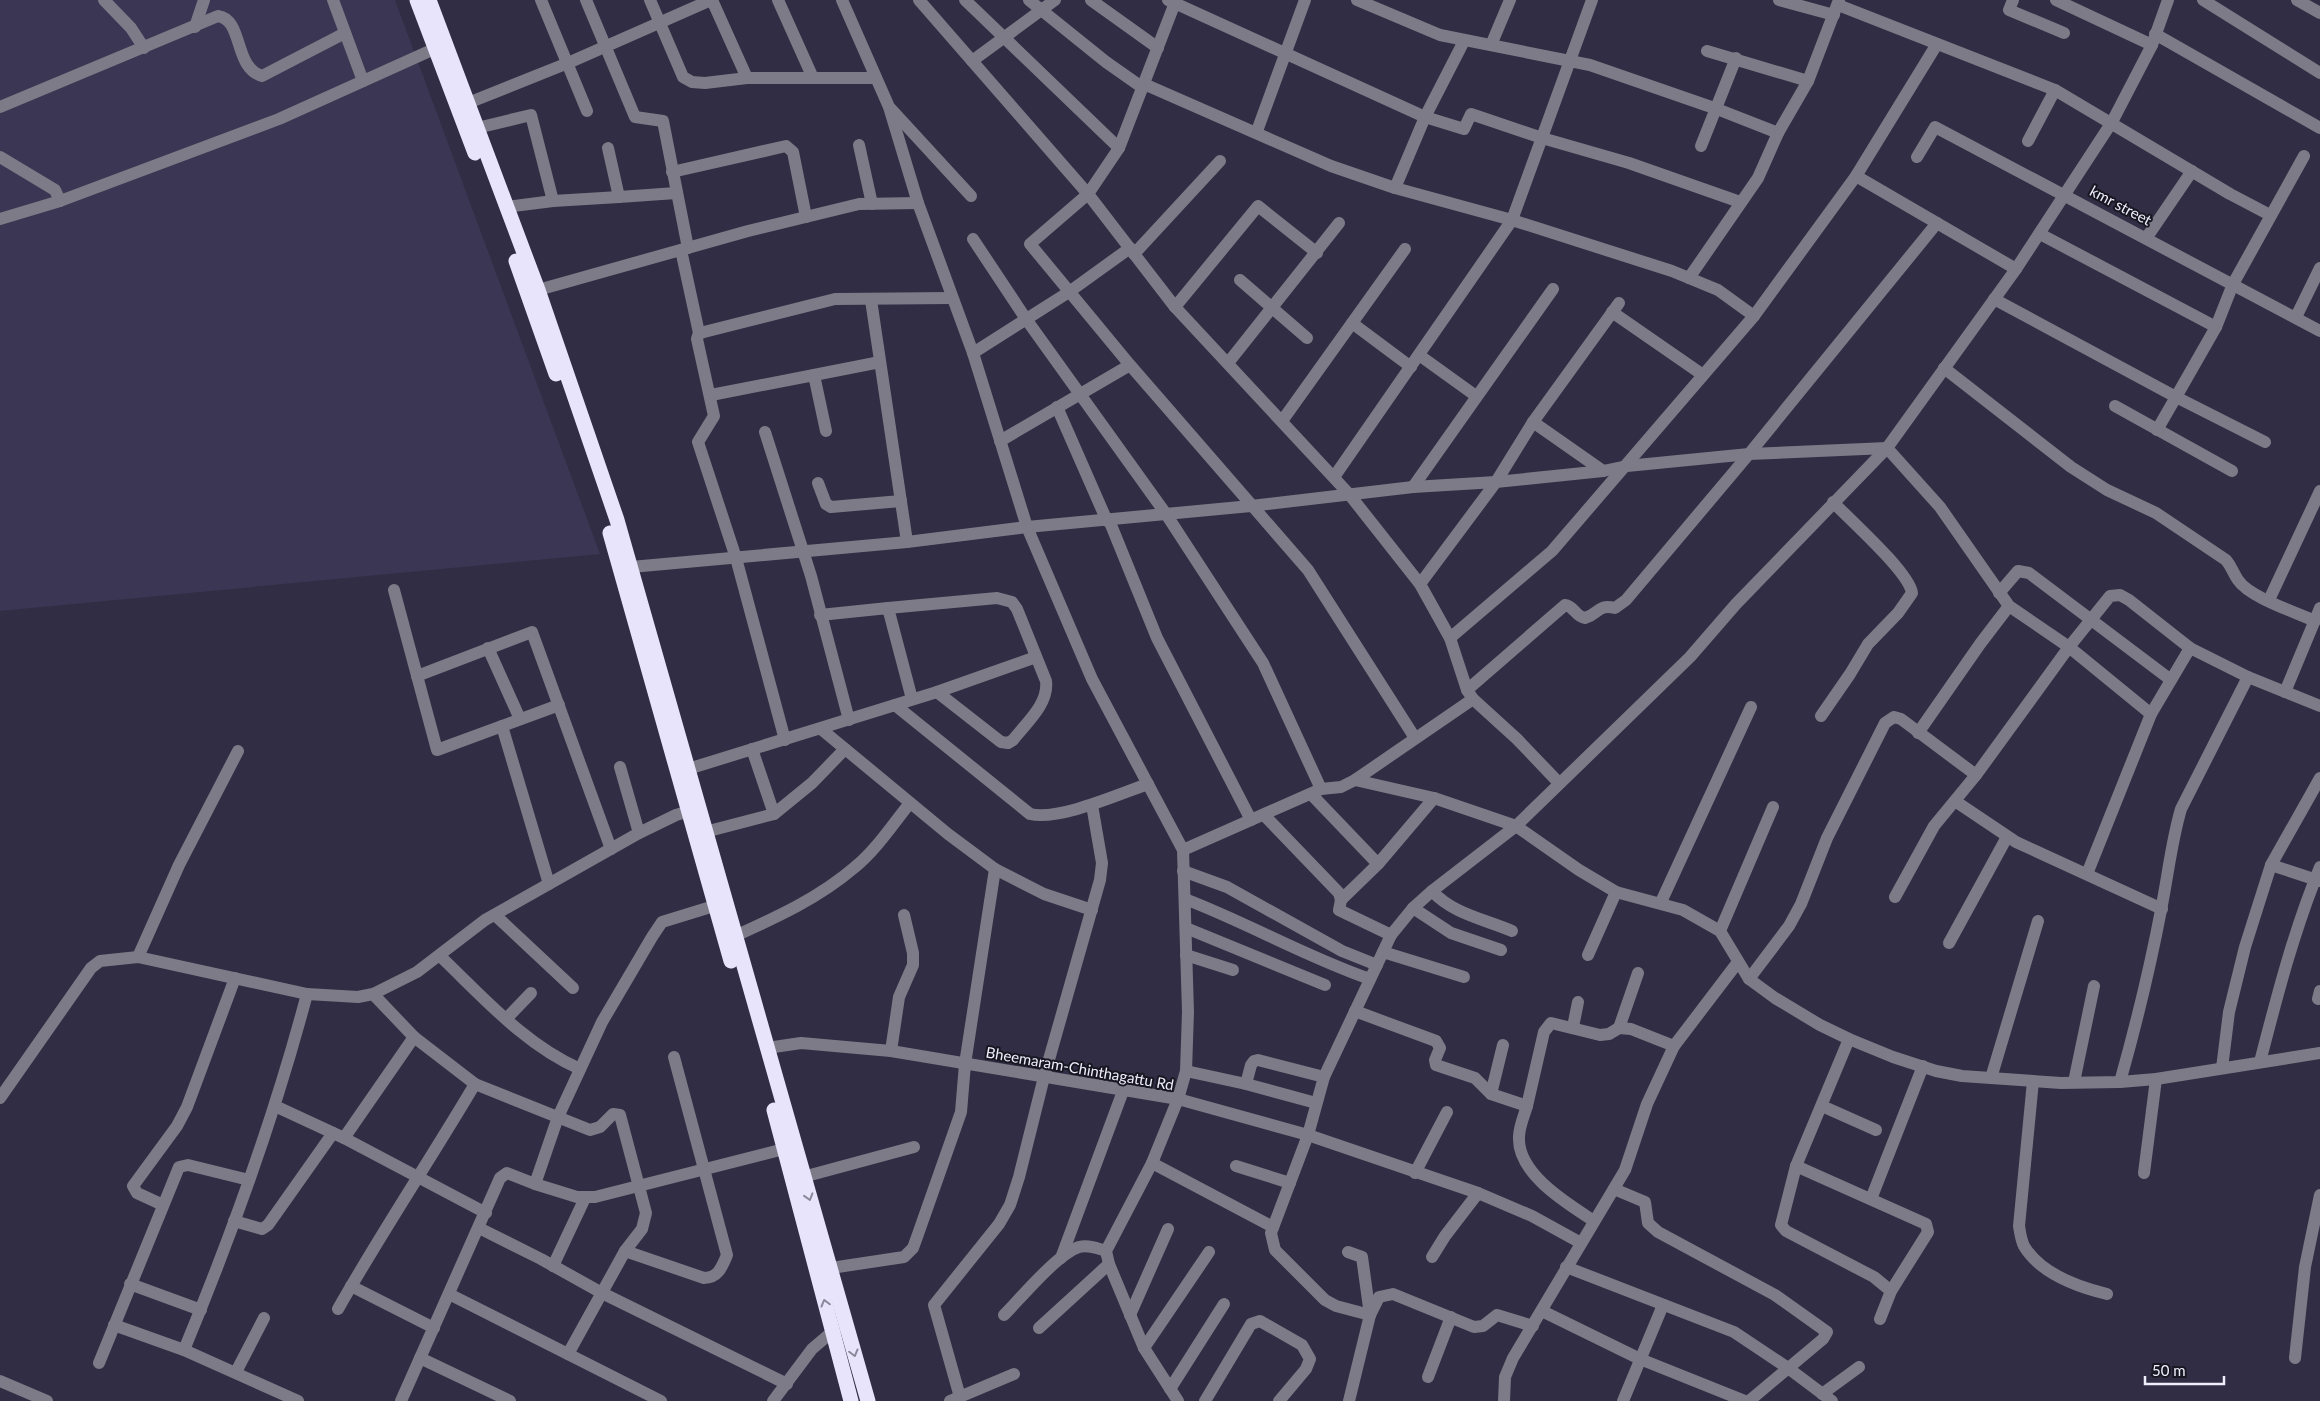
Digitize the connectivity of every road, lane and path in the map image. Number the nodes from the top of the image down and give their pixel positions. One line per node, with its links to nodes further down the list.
1 (104, 0): 42 (street)
2 (204, 0): 32 (street)
3 (333, 0): 33 (street)
4 (417, 0): 40 (highway)
5 (429, 0): 40 (highway)
6 (541, 0): 49 (street)
7 (586, 0): 41 (street)
8 (650, 0): 31 (street)
9 (712, 0): 31 (street); 51 (street)
10 (778, 0): 52 (street)
11 (842, 0): 53 (street)
12 (919, 0): 47 (street)
13 (965, 0): 35 (street)
14 (1029, 0): 29 (street)
15 (1055, 0): 29 (street)
16 (1091, 0): 43 (street)
17 (1305, 0): 45 (street)
18 (1357, 0): 37 (street)
19 (1510, 0): 39 (street)
20 (1592, 0): 48 (street)
21 (1778, 0): 28 (street)
22 (2013, 0): 34 (street)
23 (2056, 0): 36 (street)
24 (2168, 0): 36 (street)
25 (2203, 0): 50 (street)
26 (2297, 0): 30 (street)
27 (1172, 2): 43 (street); 45 (street)
28 (1837, 7): 38 (street); 55 (street)
29 (1041, 10): 35 (street); 56 (street)
30 (2320, 13)
31 (660, 22): 41 (street); 51 (street)
32 (195, 27): 33 (street); 42 (street)
33 (345, 33): 54 (street)
34 (2064, 33)
35 (1004, 38): 47 (street); 74 (street)
36 (2154, 39): 64 (street); 66 (street)
37 (1464, 41): 39 (street); 63 (street)
38 (1937, 44): 57 (street); 81 (street)
39 (1492, 45): 48 (street)
40 (440, 46): 54 (street); 58 (highway); 224 (highway)
41 (606, 46): 49 (street); 80 (street)
42 (144, 48): 59 (street)
43 (1158, 48): 56 (street)
44 (1707, 51): 46 (street)
45 (1285, 54): 63 (street); 67 (street)
46 (1736, 58): 55 (street); 61 (street)
47 (972, 61): 84 (street)
48 (1569, 62): 61 (street); 69 (street)
49 (568, 63): 58 (street); 62 (street)
50 (2320, 72)
51 (748, 78): 52 (street)
52 (813, 78): 53 (street)
53 (876, 78): 60 (street)
54 (363, 81): 89 (street)
55 (1808, 81): 68 (street)
56 (1144, 86): 67 (street); 74 (street)
57 (2055, 90): 64 (street); 70 (street)
58 (468, 104): 65 (highway)
59 (0, 107)
60 (889, 107): 86 (street); 91 (street)
61 (1716, 108): 68 (street); 72 (street)
62 (587, 111)
63 (1425, 117): 69 (street); 82 (street)
64 (2112, 122): 79 (street); 85 (street)
65 (477, 128): 88 (street); 93 (highway)
66 (2320, 128)
67 (1257, 131): 82 (street)
68 (1778, 133): 90 (street)
69 (1542, 138): 90 (street); 97 (street)
70 (2028, 142)
71 (859, 145): 92 (street)
72 (1701, 146)
73 (608, 148): 87 (street)
74 (1119, 148): 84 (street)
75 (1917, 156): 85 (street, kmr street)
76 (2304, 156): 94 (street)
77 (0, 157): 89 (street)
78 (1220, 161): 105 (street)
79 (2192, 171): 94 (street); 101 (street)
80 (672, 172): 83 (street); 95 (street)
81 (1856, 176): 99 (street); 120 (street)
82 (1395, 188): 97 (street)
83 (676, 193): 87 (street); 103 (street)
84 (1088, 194): 105 (street); 114 (street)
85 (2066, 194): 100 (street); 101 (street, kmr street)
86 (971, 196)
87 (619, 197): 88 (street)
88 (553, 200): 93 (street)
89 (60, 201): 96 (street)
90 (1740, 202): 109 (street)
91 (918, 203): 92 (street); 115 (street)
92 (872, 204): 95 (street)
93 (506, 207): 113 (highway)
94 (2270, 215): 111 (street)
95 (806, 217): 103 (street)
96 (0, 219)
97 (1512, 220): 109 (street); 129 (street)
98 (1338, 223): 106 (street)
99 (1937, 223): 108 (street); 151 (street)
100 (2040, 234): 108 (street); 124 (street)
101 (2147, 237): 111 (street, kmr street)
102 (973, 239): 122 (street)
103 (685, 249): 113 (street); 126 (street)
104 (1405, 249): 123 (street)
105 (1132, 251): 114 (street); 118 (street)
106 (1317, 253): 118 (street); 119 (street)
107 (2320, 268): 121 (street)
108 (2016, 269): 116 (street)
109 (1689, 278): 120 (street)
110 (1240, 280): 119 (street)
111 (2233, 284): 121 (street, kmr street); 124 (street)
112 (1553, 289): 139 (street)
113 (538, 290): 172 (highway)
114 (1069, 292): 122 (street); 132 (street)
115 (952, 298): 117 (street); 128 (street)
116 (1994, 299): 134 (street); 140 (street)
117 (871, 300): 126 (street); 130 (street)
118 (1175, 307): 131 (street)
119 (1272, 308): 127 (street); 131 (street)
120 (1754, 316): 136 (street)
121 (2296, 318): 125 (street, kmr street)
122 (1026, 319): 128 (street); 137 (street)
123 (1352, 323): 133 (street); 143 (street)
124 (2216, 327): 140 (street)
125 (2320, 331)
126 (699, 334): 138 (street)
127 (1307, 338)
128 (972, 353): 148 (street)
129 (1419, 355): 133 (street); 139 (street)
130 (880, 362): 135 (street); 161 (street)
131 (1228, 363): 143 (street)
132 (1130, 365): 137 (street); 163 (street)
133 (1411, 366): 155 (street)
134 (1944, 368): 150 (street); 176 (street)
135 (814, 375): 138 (street); 146 (street)
136 (1703, 375): 144 (street); 152 (street)
137 (1081, 393): 142 (street); 164 (street)
138 (711, 395): 171 (street)
139 (1476, 396): 158 (street)
140 (2176, 397): 145 (street); 149 (street)
141 (2115, 406): 145 (street)
142 (1057, 407): 148 (street); 166 (street)
143 (1282, 421): 155 (street)
144 (1533, 422): 153 (street); 157 (street)
145 (2158, 430): 154 (street)
146 (826, 431)
147 (765, 432): 170 (street)
148 (1000, 441): 168 (street)
149 (2265, 442)
150 (1886, 448): 151 (street); 162 (street); 175 (street)
151 (1749, 454): 152 (street); 193 (street)
152 (1627, 466): 153 (street); 183 (street)
153 (1603, 471): 157 (street)
154 (2232, 471)
155 (1334, 477): 160 (street)
156 (818, 482): 161 (street)
157 (1496, 482): 158 (street); 173 (street)
158 (1413, 486): 160 (street)
159 (2320, 491): 165 (street)
160 (1349, 494): 163 (street); 173 (street)
161 (901, 501): 169 (street)
162 (1833, 502): 200 (street); 216 (street)
163 (1251, 506): 164 (street); 206 (street)
164 (1166, 514): 166 (street); 218 (street)
165 (2307, 517): 167 (street); 176 (street)
166 (1108, 520): 168 (street); 227 (street)
167 (2320, 522)
168 (1027, 527): 169 (street); 217 (street)
169 (907, 542): 170 (street)
170 (801, 550): 171 (street); 180 (street)
171 (736, 558): 172 (street); 207 (street)
172 (631, 567): 212 (highway)
173 (1420, 584): 183 (street)
174 (394, 590): 188 (street)
175 (1999, 593): 177 (street); 181 (street)
176 (2269, 600): 182 (street)
177 (2009, 606): 184 (street); 205 (street)
178 (888, 608): 180 (street); 187 (street); 194 (street)
179 (2320, 608): 182 (street)
180 (820, 615): 202 (street)
181 (2090, 620): 184 (street); 186 (street); 190 (street)
182 (2315, 620): 192 (street)
183 (1450, 638): 193 (street)
184 (2069, 647): 199 (street); 213 (street)
185 (488, 648): 188 (street); 195 (street); 201 (street)
186 (2190, 648): 189 (street); 190 (street)
187 (1036, 657): 191 (street); 191 (street)
188 (417, 676): 203 (street)
189 (2248, 676): 192 (street); 249 (street)
190 (2171, 680): 199 (street)
191 (937, 692): 194 (street)
192 (2285, 692): 197 (street)
193 (1470, 694): 206 (street); 216 (street)
194 (912, 699): 196 (street)
195 (559, 705): 201 (street); 232 (street)
196 (895, 705): 202 (street); 222 (street)
197 (2320, 706)
198 (1751, 707): 246 (street)
199 (2151, 714): 238 (street)
200 (1821, 716)
201 (520, 719): 203 (street)
202 (849, 720): 204 (street)
203 (502, 726): 240 (street)
204 (820, 729): 207 (street); 209 (street)
205 (1918, 732): 213 (street); 273 (street)
206 (1416, 738): 214 (street)
207 (785, 740): 208 (street)
208 (752, 749): 212 (street); 225 (street)
209 (845, 750): 221 (street); 225 (street)
210 (238, 751): 265 (street)
211 (620, 767): 230 (street)
212 (688, 769): 224 (highway)
213 (1976, 775): 220 (street)
214 (1355, 780): 218 (street); 219 (street)
215 (2319, 782): 235 (street)
216 (1559, 783): 228 (street)
217 (1148, 784): 222 (street); 233 (street)
218 (1316, 792): 226 (street); 234 (street)
219 (1434, 798): 228 (street); 234 (street)
220 (1955, 801): 231 (street); 243 (street)
221 (910, 803): 236 (street); 258 (street)
222 (1092, 805): 250 (street)
223 (1773, 807): 256 (street)
224 (693, 809): 229 (highway); 230 (street); 247 (highway)
225 (774, 814): 229 (street)
226 (1264, 815): 227 (street); 245 (street)
227 (1251, 820): 233 (street)
228 (1516, 826): 241 (street); 242 (street)
229 (705, 832): 258 (highway)
230 (639, 833): 232 (street)
231 (2007, 837): 238 (street); 259 (street)
232 (611, 849): 240 (street)
233 (1182, 850): 237 (street)
234 (1378, 864): 245 (street)
235 (2271, 865): 239 (street); 296 (street)
236 (995, 869): 250 (street); 294 (street)
237 (1183, 871): 244 (street); 267 (street)
238 (2087, 874): 249 (street)
239 (2318, 876): 293 (street)
240 (549, 884): 251 (street)
241 (1432, 891): 248 (street); 255 (street)
242 (1616, 892): 246 (street); 264 (street)
243 (1895, 896)
244 (1185, 898): 254 (street); 272 (street)
245 (1341, 900): 257 (street)
246 (1660, 902): 256 (street)
247 (714, 906): 297 (street); 322 (highway)
248 (1413, 908): 257 (street); 260 (street)
249 (2162, 909): 305 (street)
250 (1092, 910): 299 (street)
251 (495, 915): 263 (street); 276 (street)
252 (904, 915): 290 (street)
253 (2038, 921): 301 (street)
254 (1186, 928): 262 (street); 274 (street)
255 (1512, 931)
256 (1720, 931): 266 (street)
257 (1391, 935): 261 (street)
258 (734, 936): 289 (highway)
259 (1949, 944)
260 (1501, 950)
261 (1384, 952): 267 (street); 270 (street)
262 (1186, 955): 268 (street); 298 (street)
263 (440, 956): 279 (street); 282 (street)
264 (1588, 956)
265 (138, 957): 271 (street); 310 (street)
266 (1738, 962): 273 (street); 288 (street)
267 (1377, 965): 272 (street)
268 (1233, 970)
269 (1638, 973): 284 (street)
270 (1464, 977)
271 (235, 978): 278 (street); 340 (street)
272 (1370, 979): 281 (street)
273 (1749, 979): 286 (street)
274 (1325, 985)
275 (2094, 986): 304 (street)
276 (573, 988)
277 (531, 992): 282 (street)
278 (307, 994): 279 (street); 313 (street)
279 (373, 994): 285 (street)
280 (1578, 1002): 283 (street)
281 (1355, 1011): 300 (street); 309 (street)
282 (506, 1019): 297 (street)
283 (1573, 1027): 284 (street); 314 (street)
284 (1619, 1028): 288 (street)
285 (414, 1037): 306 (street); 320 (street)
286 (1849, 1040): 295 (street); 315 (street)
287 (1503, 1045): 309 (street)
288 (1674, 1046): 335 (street)
289 (767, 1048): 290 (street, Bheemaram-Chinthagattu Rd); 329 (highway)
290 (891, 1051): 294 (street, Bheemaram-Chinthagattu Rd)
291 (2320, 1053): 293 (street)
292 (674, 1057): 326 (street)
293 (2260, 1062): 296 (street)
294 (965, 1064): 299 (street, Bheemaram-Chinthagattu Rd); 357 (street)
295 (1923, 1066): 301 (street); 339 (street)
296 (2222, 1068): 302 (street)
297 (580, 1069): 317 (street)
298 (1186, 1071): 307 (street); 311 (street)
299 (1044, 1078): 308 (street, Bheemaram-Chinthagattu Rd); 397 (street)
300 (1324, 1078): 307 (street); 312 (street)
301 (1991, 1078): 303 (street)
302 (2156, 1079): 305 (street); 328 (street)
303 (2032, 1081): 304 (street); 363 (street)
304 (2074, 1082): 305 (street)
305 (2120, 1082)
306 (475, 1084): 317 (street); 330 (street)
307 (1246, 1084): 312 (street)
308 (1123, 1091): 311 (street, Bheemaram-Chinthagattu Rd); 353 (street)
309 (1491, 1094): 314 (street)
310 (0, 1098)
311 (1178, 1099): 319 (street); 323 (street, Bheemaram-Chinthagattu Rd)
312 (1316, 1103): 319 (street)
313 (275, 1106): 320 (street); 331 (street)
314 (1527, 1106): 343 (street)
315 (1822, 1106): 318 (street); 325 (street)
316 (1448, 1112): 327 (street)
317 (558, 1118): 333 (street); 334 (street)
318 (1876, 1130)
319 (1308, 1134): 327 (street); 332 (street)
320 (338, 1136): 330 (street); 342 (street)
321 (914, 1147): 329 (street)
322 (784, 1149): 326 (street); 380 (highway, one-way to 322)
323 (1152, 1163): 344 (street); 349 (street, Bheemaram-Chinthagattu Rd)
324 (1236, 1166): 332 (street)
325 (1796, 1166): 339 (street); 360 (street)
326 (705, 1169): 334 (street); 348 (street)
327 (1415, 1173): 336 (street)
328 (2144, 1173)
329 (803, 1177): 357 (highway, one-way to 357)
330 (419, 1178): 341 (street); 359 (street)
331 (250, 1180): 340 (street); 342 (street)
332 (1290, 1183): 344 (street)
333 (536, 1184): 338 (street); 341 (street)
334 (638, 1186): 338 (street); 348 (street)
335 (1614, 1189): 343 (street); 389 (street)
336 (1478, 1193): 347 (street); 352 (street)
337 (2320, 1195): 386 (street)
338 (585, 1198): 355 (street)
339 (1872, 1199): 360 (street)
340 (163, 1205): 358 (street)
341 (486, 1213): 345 (street)
342 (234, 1221): 367 (street)
343 (1594, 1221): 347 (street)
344 (1274, 1227): 371 (street)
345 (479, 1228): 355 (street); 362 (street)
346 (1168, 1229): 370 (street)
347 (1581, 1243): 356 (street)
348 (626, 1251): 361 (street)
349 (1106, 1251): 353 (street); 354 (street)
350 (1209, 1252): 381 (street)
351 (1348, 1252): 371 (street)
352 (1432, 1257)
353 (1061, 1258): 369 (street)
354 (1109, 1264): 370 (street); 379 (street)
355 (553, 1266): 361 (street)
356 (1566, 1267): 365 (street); 368 (street)
357 (831, 1268): 375 (highway)
358 (130, 1284): 367 (street); 376 (street)
359 (351, 1286): 366 (street); 378 (street)
360 (1891, 1291): 374 (street)
361 (602, 1293): 383 (street); 394 (street)
362 (450, 1294): 378 (street); 383 (street)
363 (2108, 1294)
364 (1224, 1304): 395 (street)
365 (1663, 1305): 385 (street); 389 (street)
366 (338, 1309)
367 (201, 1310): 382 (street)
368 (1542, 1311): 377 (street); 385 (street)
369 (1004, 1315)
370 (1130, 1315): 381 (street)
371 (1370, 1315): 372 (street); 409 (street)
372 (1451, 1317): 377 (street); 392 (street)
373 (264, 1318): 390 (street)
374 (1880, 1319)
375 (846, 1322): 380 (street); 405 (highway, one-way to 405)
376 (114, 1325): 382 (street); 387 (street)
377 (1533, 1326): 410 (street)
378 (434, 1328): 384 (street)
379 (1039, 1328)
380 (832, 1330): 394 (street); 404 (highway)
381 (1144, 1348): 395 (street)
382 (184, 1350): 390 (street)
383 (568, 1354): 402 (street)
384 (420, 1358): 400 (street); 401 (street)
385 (1640, 1358): 411 (street); 412 (street)
386 (2295, 1358)
387 (99, 1363)
388 (1859, 1367): 396 (street)
389 (1788, 1368): 396 (street); 413 (street)
390 (236, 1372): 399 (street)
391 (1014, 1374): 397 (street)
392 (1428, 1377)
393 (0, 1382): 398 (street)
394 (787, 1384): 403 (street)
395 (1170, 1389): 406 (street)
396 (1827, 1398)
397 (955, 1399)
398 (47, 1401)
399 (298, 1401)
400 (401, 1401)
401 (510, 1401)
402 (661, 1401)
403 (773, 1401)
404 (851, 1401)
405 (868, 1401)
406 (1178, 1401)
407 (1205, 1401): 408 (street)
408 (1280, 1401)
409 (1349, 1401)
410 (1504, 1401)
411 (1623, 1401)
412 (1745, 1401)
413 (1749, 1401)

